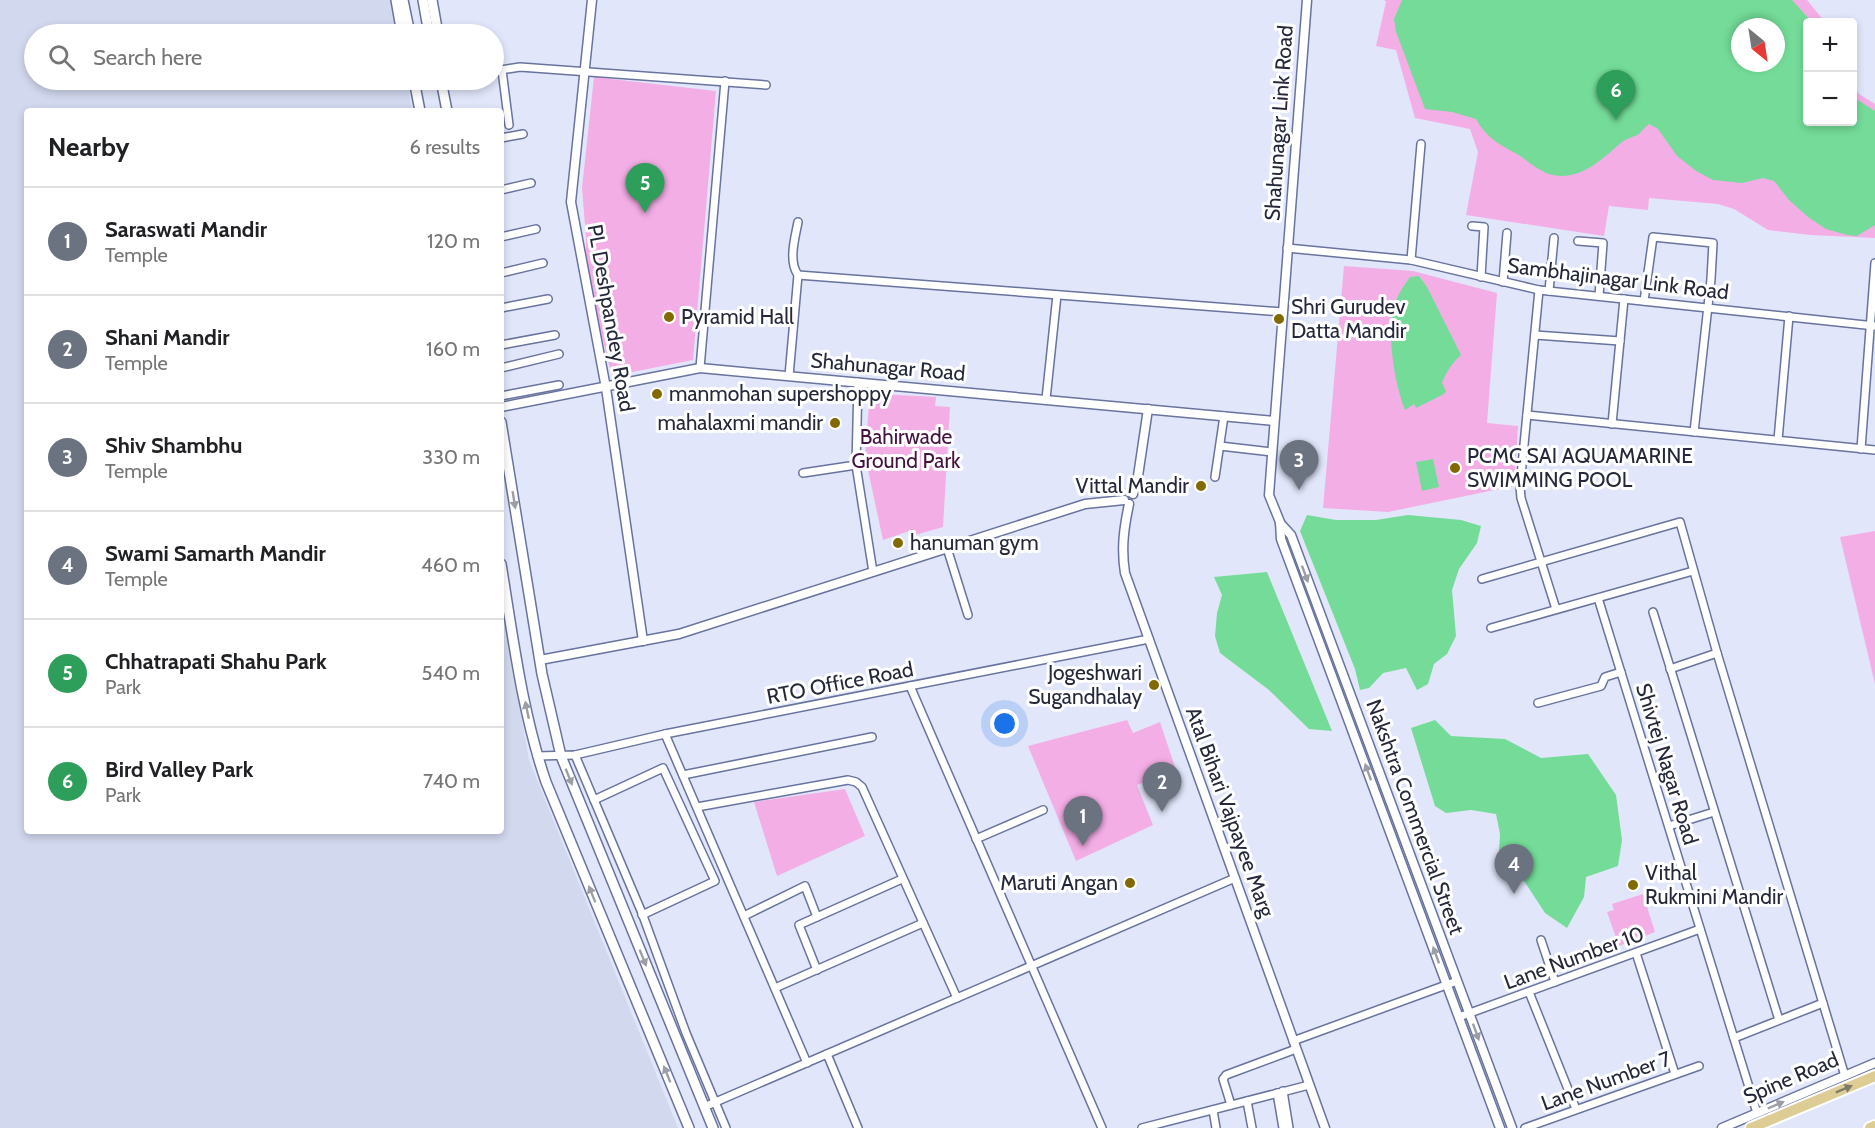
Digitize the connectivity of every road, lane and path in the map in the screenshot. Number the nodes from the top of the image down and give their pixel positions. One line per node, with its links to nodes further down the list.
1 (396, 0): 7 (main road)
2 (404, 0): 8 (main road)
3 (423, 0): 9 (main road)
4 (432, 0): 10 (main road)
5 (592, 0): 12 (street, PL Deshpandey Road)
6 (1307, 0): 33 (street, Shahunagar Link Road)
7 (400, 24)
8 (408, 24)
9 (427, 24)
10 (436, 24)
11 (504, 70): 12 (street)
12 (585, 72): 13 (street); 63 (street, PL Deshpandey Road)
13 (725, 81): 14 (street); 59 (street)
14 (766, 84)
15 (504, 86): 20 (street)
16 (416, 90): 18 (main road)
17 (443, 90): 19 (main road)
18 (419, 108)
19 (446, 108)
20 (509, 125)
21 (524, 134): 22 (street)
22 (504, 137)
23 (1420, 144): 34 (street)
24 (531, 183): 25 (street)
25 (504, 189)
26 (798, 222): 38 (street)
27 (1472, 226): 39 (street)
28 (536, 228): 30 (street)
29 (1507, 233): 40 (street)
30 (504, 236)
31 (1554, 238): 42 (street)
32 (1578, 241): 44 (street)
33 (1287, 248): 34 (street, Sambhajinagar Link Road); 50 (street, Nakshtra Commercial Street)
34 (1411, 260): 39 (street, Sambhajinagar Link Road)
35 (543, 263): 37 (street)
36 (1875, 263): 52 (street)
37 (504, 272)
38 (798, 275): 43 (street); 60 (street)
39 (1481, 277): 40 (street, Sambhajinagar Link Road)
40 (1503, 282): 41 (street, Sambhajinagar Link Road)
41 (1539, 290): 42 (street, Sambhajinagar Link Road); 54 (street)
42 (1549, 291): 44 (street, Sambhajinagar Link Road)
43 (1057, 295): 50 (street); 65 (street)
44 (1599, 296): 46 (street, Sambhajinagar Link Road)
45 (548, 298): 48 (street)
46 (1624, 299): 47 (street, Sambhajinagar Link Road); 55 (street)
47 (1644, 301): 49 (street, Sambhajinagar Link Road); 49 (street)
48 (504, 307)
49 (1708, 308): 51 (street, Sambhajinagar Link Road); 72 (street)
50 (1283, 312): 70 (street, Nakshtra Commercial Street)
51 (1789, 316): 52 (street, Sambhajinagar Link Road); 74 (street)
52 (1873, 325): 76 (street)
53 (555, 335): 56 (street)
54 (1535, 335): 55 (street); 68 (street)
55 (1620, 341): 71 (street)
56 (504, 344)
57 (559, 354): 58 (street)
58 (504, 367)
59 (700, 368): 60 (street, Shahunagar Road); 63 (street, Shahunagar Road)
60 (789, 376): 61 (street, Shahunagar Road)
61 (858, 382): 65 (street, Shahunagar Road); 79 (street)
62 (559, 385): 64 (street)
63 (606, 388): 66 (street, Shahunagar Road); 96 (street, PL Deshpandey Road)
64 (504, 395)
65 (1046, 399): 67 (street, Shahunagar Road)
66 (504, 406)
67 (1148, 409): 69 (street, Shahunagar Road); 82 (street)
68 (1527, 415): 71 (street); 85 (street)
69 (1224, 416): 70 (street, Shahunagar Road); 75 (street)
70 (1274, 421): 78 (street, Nakshtra Commercial Street)
71 (1611, 424): 72 (street)
72 (1694, 432): 74 (street)
73 (504, 440): 98 (main road, one-way to 98)
74 (1778, 440): 76 (street)
75 (1220, 446): 78 (street); 81 (street)
76 (1861, 448): 77 (street)
77 (1875, 450)
78 (1272, 452): 83 (street, Nakshtra Commercial Street)
79 (856, 465): 80 (street); 87 (street)
80 (803, 473)
81 (1215, 477)
82 (1126, 502): 84 (street); 95 (street, Atal Bihari Vajpayee Marg)
83 (1280, 522): 126 (street, Nakshtra Commercial Street, one-way to 126); 128 (street, Nakshtra Commercial Street, one-way to 83)
84 (947, 548): 87 (street); 93 (street)
85 (1541, 562): 86 (street); 88 (street); 91 (street)
86 (1693, 571): 90 (street); 97 (street)
87 (873, 572): 96 (street)
88 (1482, 579)
89 (504, 582): 106 (main road, one-way to 89)
90 (1598, 598): 91 (street); 100 (street, Shivtej Nagar Road)
91 (1556, 609): 94 (street)
92 (1653, 612): 99 (street)
93 (968, 615)
94 (1491, 628)
95 (1149, 639): 101 (street, RTO Office Road); 115 (street, Atal Bihari Vajpayee Marg)
96 (643, 641): 98 (street)
97 (1717, 654): 99 (street); 132 (street)
98 (540, 660): 107 (main road)
99 (1670, 669): 112 (street)
100 (1621, 672): 102 (street); 113 (street, Shivtej Nagar Road)
101 (910, 686): 103 (street, RTO Office Road); 114 (street)
102 (1538, 703)
103 (666, 734): 105 (street, RTO Office Road); 108 (street)
104 (872, 738): 108 (street)
105 (575, 755): 107 (street, RTO Office Road); 109 (street)
106 (537, 756): 107 (street, RTO Office Road); 155 (main road, one-way to 106)
107 (561, 756): 150 (main road, one-way to 150)
108 (683, 775): 110 (street)
109 (594, 800): 117 (street); 117 (street)
110 (697, 807): 116 (street); 118 (street)
111 (1043, 810): 114 (street)
112 (1714, 812): 113 (street); 135 (street)
113 (1669, 826): 121 (street, Shivtej Nagar Road)
114 (976, 839): 124 (street)
115 (1235, 878): 124 (street); 137 (street, Atal Bihari Vajpayee Marg)
116 (902, 879): 119 (street); 120 (street)
117 (642, 915): 148 (street)
118 (744, 916): 119 (street); 129 (street)
119 (817, 917): 125 (street)
120 (923, 923): 125 (street); 131 (street)
121 (1700, 929): 123 (street, Lane Number 10); 136 (street, Shivtej Nagar Road)
122 (1541, 940): 127 (street)
123 (1636, 953): 127 (street, Lane Number 10); 142 (street)
124 (1031, 966): 131 (street); 159 (street)
125 (817, 970): 129 (street)
126 (1457, 981): 128 (street); 133 (street, Nakshtra Commercial Street)
127 (1556, 982): 130 (street, Lane Number 10)
128 (1447, 985): 134 (street, Nakshtra Commercial Street); 137 (street)
129 (775, 988): 139 (street)
130 (1529, 992): 133 (street, Lane Number 10); 152 (street)
131 (957, 998): 138 (street)
132 (1823, 1003): 135 (street); 143 (street)
133 (1469, 1014): 134 (street, Lane Number 10); 167 (street, Nakshtra Commercial Street, one-way to 167)
134 (1459, 1017): 166 (street, Nakshtra Commercial Street)
135 (1779, 1020): 136 (street)
136 (1734, 1038): 153 (street, Shivtej Nagar Road)
137 (1295, 1045): 145 (street, Atal Bihari Vajpayee Marg); 149 (street)
138 (827, 1054): 139 (street); 158 (street)
139 (807, 1063): 148 (street)
140 (1875, 1063): 143 (street, Spine Road)
141 (1699, 1066): 142 (street, Lane Number 7)
142 (1675, 1074): 152 (street, Lane Number 7)
143 (1845, 1076): 153 (street, Spine Road, one-way to 143)
144 (1875, 1076): 170 (main road, Spine Road, one-way to 144)
145 (1309, 1085): 146 (street); 165 (street, Atal Bihari Vajpayee Marg)
146 (1280, 1092): 147 (street); 163 (street); 164 (street)
147 (1247, 1101): 149 (street); 162 (street)
148 (715, 1103): 150 (street); 157 (street)
149 (1231, 1105): 151 (street)
150 (705, 1107): 156 (main road)
151 (1214, 1110): 160 (street); 161 (street)
152 (1576, 1110): 168 (street, Lane Number 7)
153 (1757, 1113): 169 (street, Spine Road)
154 (1875, 1126): 171 (main road)
155 (689, 1128)
156 (713, 1128)
157 (726, 1128)
158 (858, 1128)
159 (1102, 1128)
160 (1142, 1128)
161 (1216, 1128)
162 (1252, 1128)
163 (1283, 1128)
164 (1289, 1128)
165 (1325, 1128)
166 (1500, 1128)
167 (1512, 1128)
168 (1525, 1128)
169 (1722, 1128)
170 (1751, 1128)
171 (1870, 1128)

